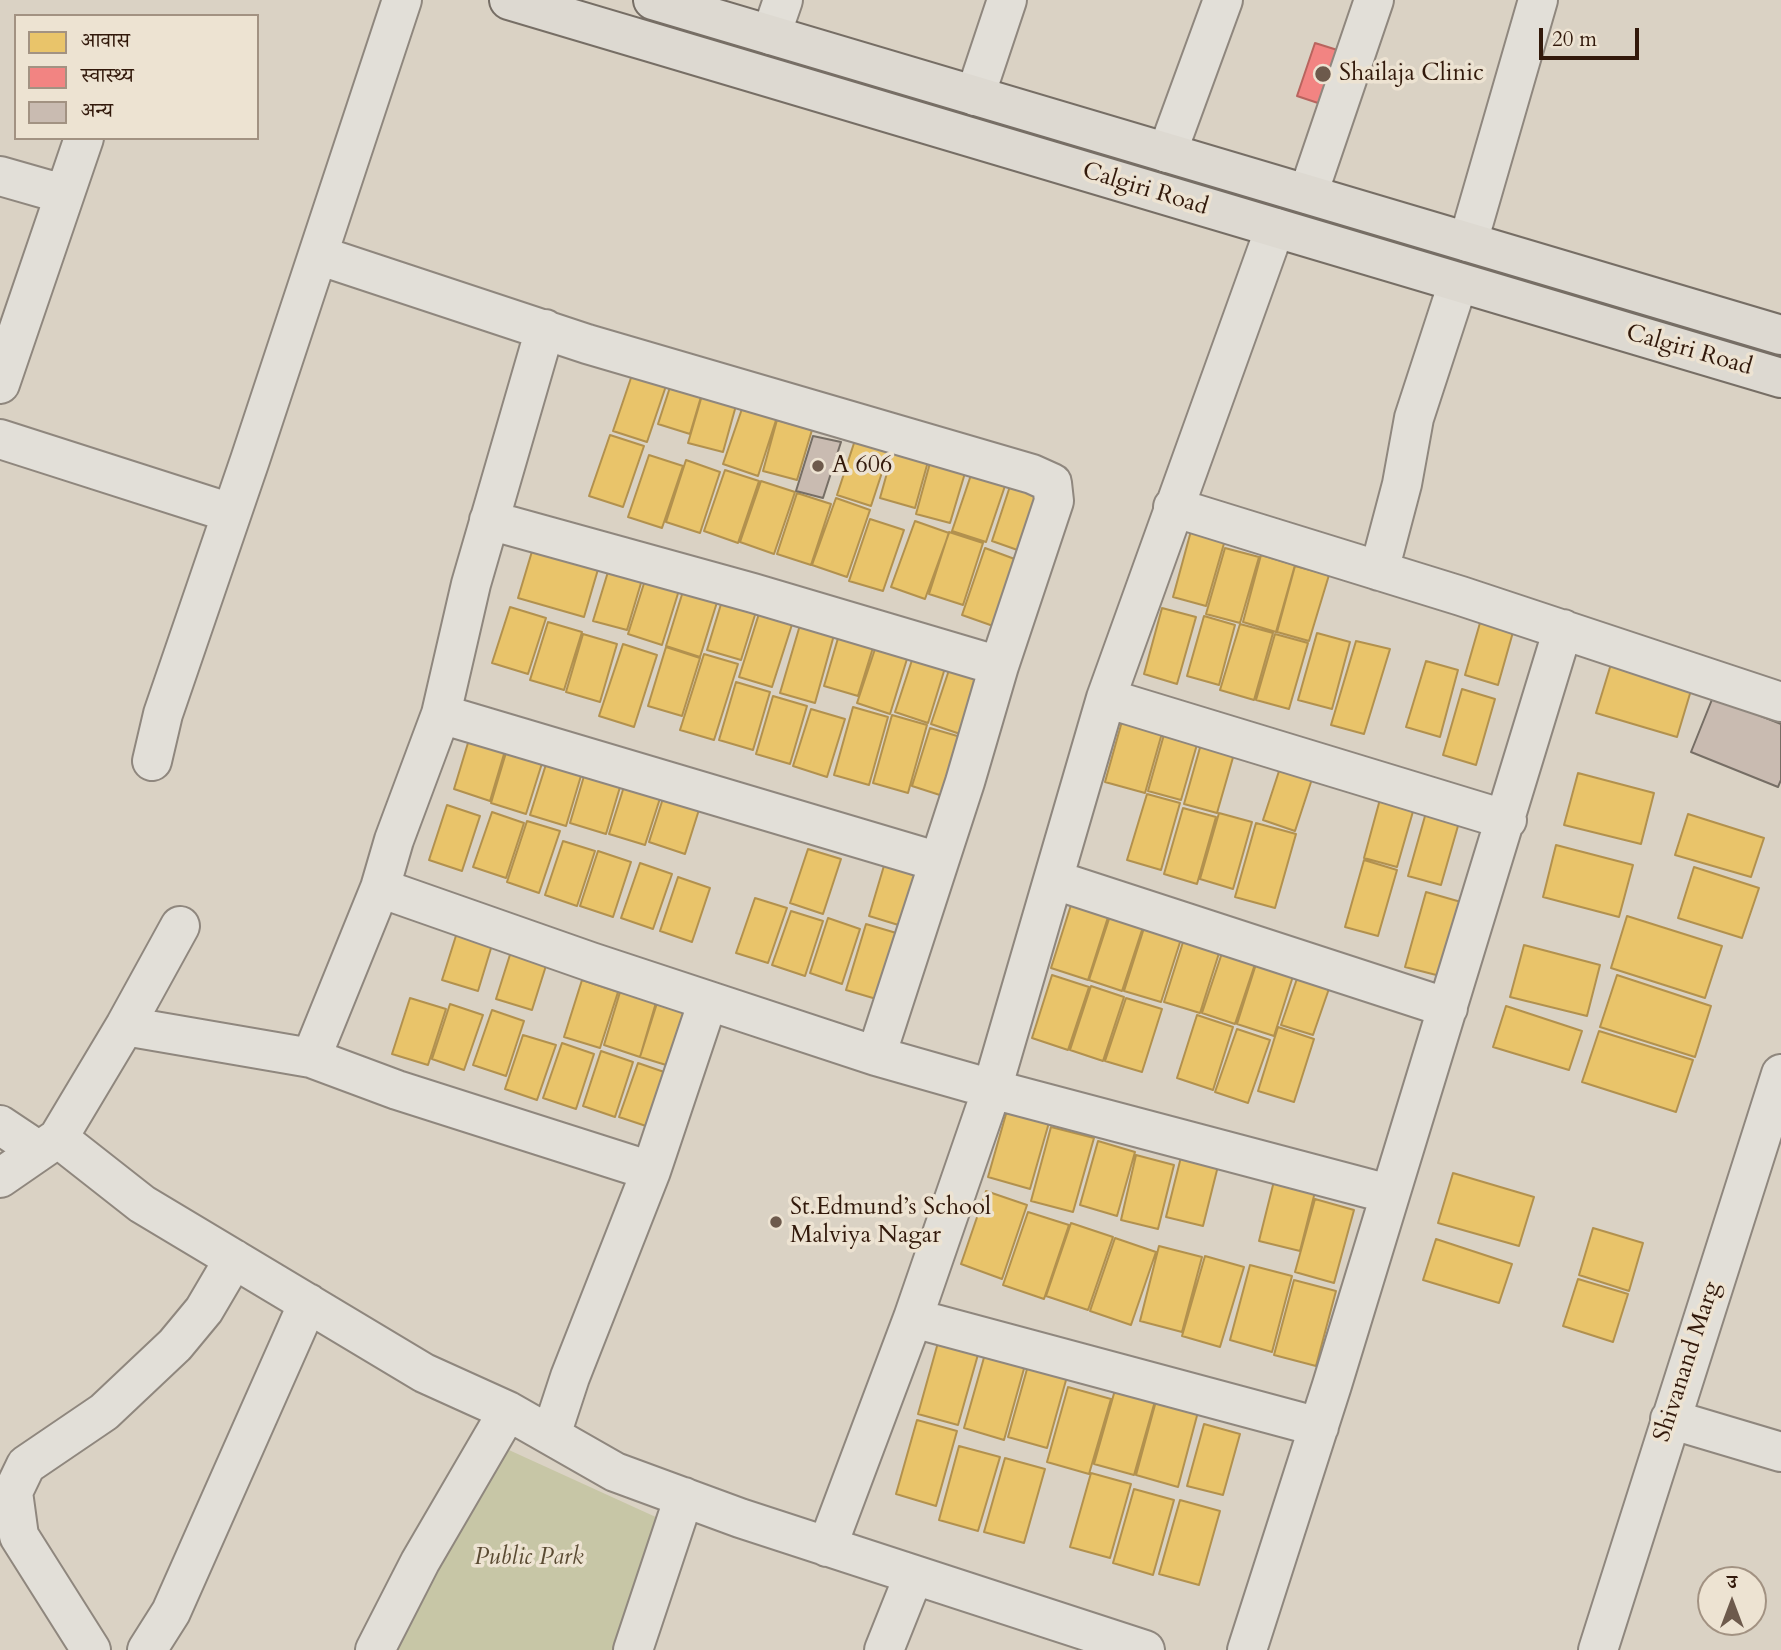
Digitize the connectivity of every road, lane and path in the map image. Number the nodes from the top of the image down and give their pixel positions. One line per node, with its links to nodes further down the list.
1 (402, 0): 18 (street)
2 (509, 0): 16 (main road, Calgiri Road)
3 (783, 0): 9 (street)
4 (1007, 0): 10 (street)
5 (1223, 0): 12 (street)
6 (1374, 0): 15 (street)
7 (1538, 0): 17 (street)
8 (664, 2): 9 (main road, Calgiri Road)
9 (771, 35): 10 (main road, Calgiri Road)
10 (975, 96): 12 (main road, Calgiri Road)
11 (83, 140): 14 (street)
12 (1167, 153): 15 (main road, Calgiri Road)
13 (0, 176): 14 (street)
14 (63, 194): 23 (street)
15 (1308, 194): 17 (main road, Calgiri Road)
16 (1275, 229): 19 (main road, Calgiri Road); 25 (street)
17 (1468, 242): 21 (main road, Calgiri Road)
18 (318, 255): 20 (street); 26 (street)
19 (1458, 283): 22 (main road, Calgiri Road); 28 (street)
20 (545, 329): 27 (street); 30 (street)
21 (1781, 335)
22 (1781, 378)
23 (0, 384)
24 (0, 439): 26 (street)
25 (1173, 507): 28 (street); 31 (street)
26 (231, 513): 34 (street)
27 (489, 520): 30 (street); 33 (street)
28 (1379, 571): 29 (street)
29 (1563, 629): 32 (street); 35 (street)
30 (999, 666): 36 (street)
31 (1106, 698): 35 (street); 37 (street)
32 (1781, 702)
33 (441, 714): 36 (street); 38 (street)
34 (152, 761)
35 (1507, 820): 41 (street)
36 (939, 862): 43 (street)
37 (1055, 880): 41 (street); 46 (street)
38 (380, 888): 40 (street); 44 (street)
39 (180, 926): 42 (street)
40 (708, 1001): 43 (street); 49 (street)
41 (1448, 1008): 51 (street)
42 (125, 1026): 44 (street); 48 (street)
43 (876, 1056): 46 (street)
44 (312, 1058): 49 (street)
45 (1781, 1074): 56 (street, Shivanand Marg)
46 (992, 1089): 51 (street); 54 (street)
47 (0, 1125): 48 (street)
48 (48, 1144): 50 (street); 52 (street)
49 (651, 1171): 58 (street)
50 (0, 1178)
51 (1389, 1194): 57 (street)
52 (234, 1259): 53 (street); 63 (street)
53 (308, 1303): 55 (street); 64 (street)
54 (913, 1318): 57 (street); 61 (street)
55 (508, 1411): 58 (street); 65 (street)
56 (1670, 1419): 59 (street); 70 (street, Shivanand Marg)
57 (1319, 1427): 69 (street)
58 (551, 1435): 60 (street)
59 (1781, 1452)
60 (684, 1497): 61 (street); 66 (street)
61 (827, 1547): 62 (street)
62 (914, 1575): 67 (street); 68 (street)
63 (91, 1650)
64 (147, 1650)
65 (375, 1650)
66 (633, 1650)
67 (884, 1650)
68 (1145, 1650)
69 (1247, 1650)
70 (1598, 1650)

